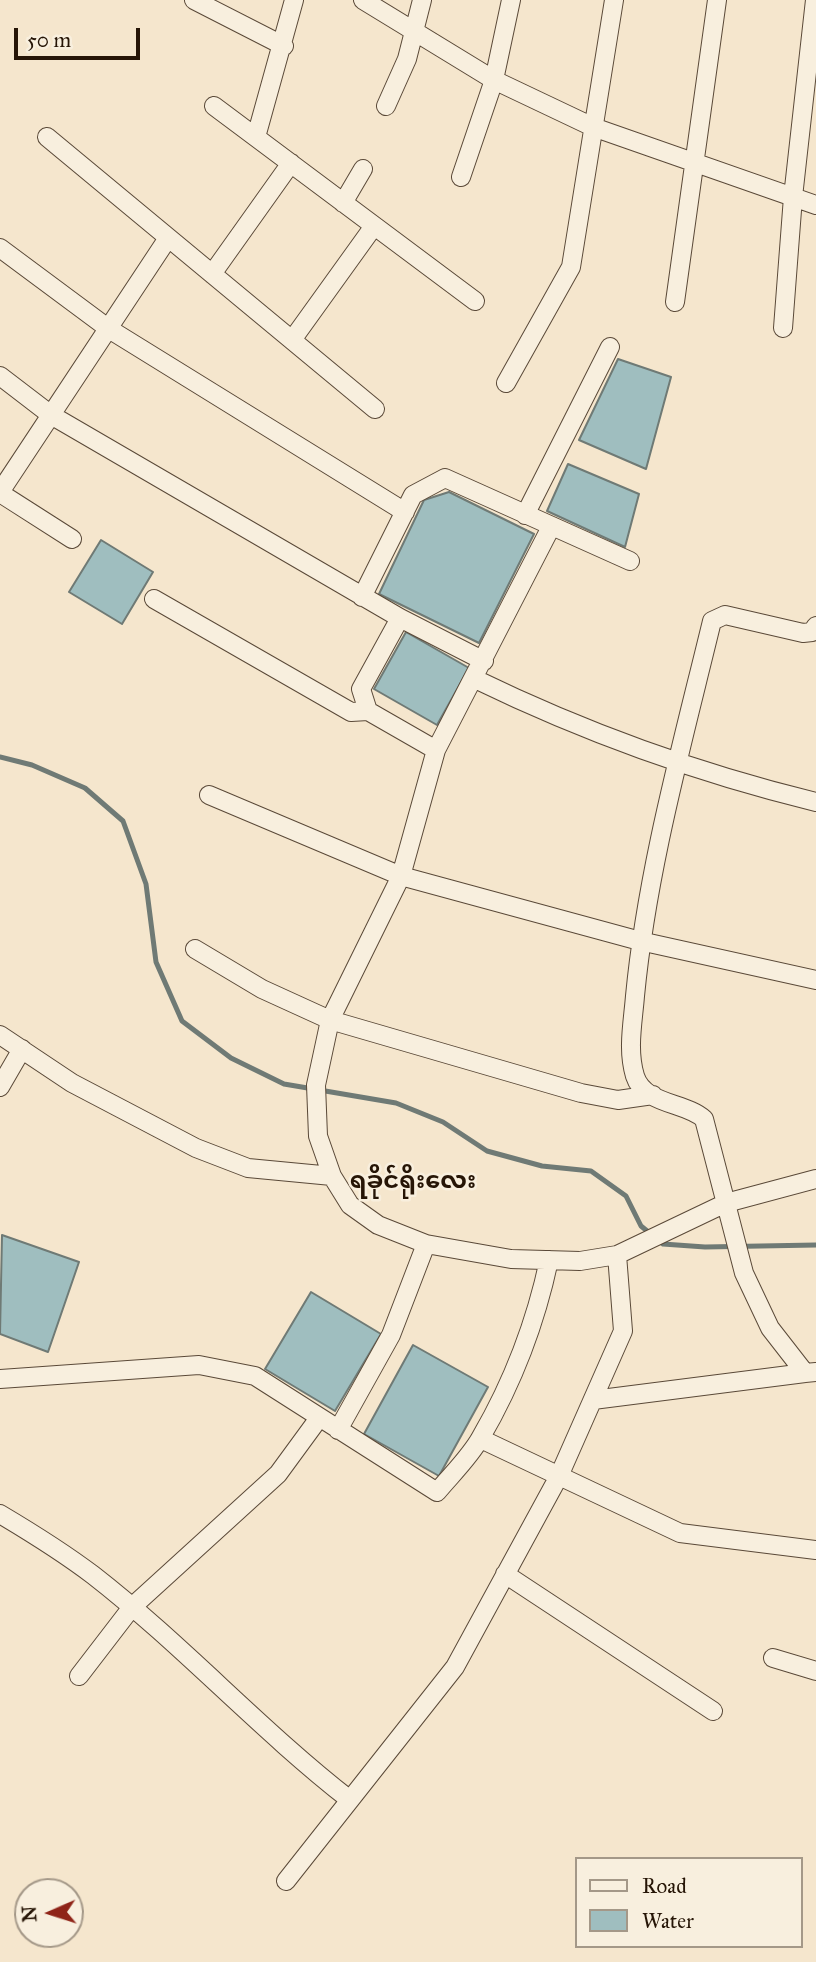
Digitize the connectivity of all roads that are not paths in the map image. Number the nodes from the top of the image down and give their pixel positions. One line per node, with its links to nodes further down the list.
1 (194, 0): 10 (street)
2 (294, 0): 10 (street)
3 (363, 0): 9 (street)
4 (422, 0): 9 (street)
5 (511, 0): 11 (street)
6 (614, 0): 14 (street)
7 (717, 0): 18 (street)
8 (815, 0): 21 (street)
9 (415, 32): 11 (street); 13 (street)
10 (284, 46): 16 (street)
11 (494, 80): 14 (street); 20 (street)
12 (214, 106): 16 (street)
13 (386, 106)
14 (593, 127): 18 (street); 35 (street)
15 (47, 137): 25 (street)
16 (256, 137): 17 (street)
17 (291, 163): 22 (street); 27 (street)
18 (696, 163): 21 (street); 29 (street)
19 (363, 169): 22 (street)
20 (461, 177)
21 (793, 197): 23 (street); 31 (street)
22 (344, 203): 24 (street)
23 (816, 205)
24 (374, 226): 28 (street); 32 (street)
25 (168, 238): 27 (street); 30 (street)
26 (0, 248): 30 (street)
27 (212, 274): 32 (street)
28 (475, 301)
29 (675, 302)
30 (109, 328): 37 (street); 39 (street)
31 (783, 328)
32 (292, 340): 36 (street)
33 (610, 348): 40 (street)
34 (0, 376): 37 (street)
35 (506, 383)
36 (375, 409)
37 (51, 415): 38 (street); 44 (street)
38 (0, 492): 42 (street)
39 (405, 512): 40 (street); 44 (street)
40 (526, 515): 41 (street)
41 (551, 527): 43 (street); 48 (street)
42 (72, 539)
43 (630, 561)
44 (362, 597): 46 (street)
45 (154, 599): 50 (street)
46 (400, 618): 48 (street); 50 (street)
47 (815, 630): 52 (street)
48 (484, 661): 49 (street)
49 (475, 679): 51 (street); 52 (street)
50 (368, 711): 51 (street)
51 (436, 750): 55 (street)
52 (678, 764): 54 (street); 56 (street)
53 (209, 795): 55 (street)
54 (816, 802)
55 (401, 876): 56 (street); 59 (street)
56 (640, 941): 58 (street); 63 (street)
57 (195, 949): 59 (street)
58 (816, 980)
59 (330, 1020): 63 (street); 64 (street)
60 (0, 1035): 61 (street)
61 (22, 1049): 62 (street); 64 (street)
62 (0, 1087)
63 (653, 1096): 66 (street)
64 (332, 1177): 67 (street)
65 (816, 1179): 66 (street)
66 (726, 1203): 68 (street); 70 (street)
67 (426, 1244): 69 (street); 74 (street)
68 (617, 1255): 69 (street); 72 (street)
69 (549, 1260): 75 (street)
70 (811, 1373): 72 (street)
71 (0, 1379): 73 (street)
72 (593, 1400): 76 (street)
73 (319, 1418): 74 (street); 80 (street)
74 (338, 1430): 75 (street)
75 (481, 1439): 76 (street)
76 (559, 1476): 78 (street); 79 (street)
77 (0, 1514): 80 (street)
78 (816, 1550)
79 (505, 1574): 84 (street); 85 (street)
80 (132, 1607): 83 (street); 85 (street)
81 (773, 1658): 82 (street)
82 (816, 1671)
83 (79, 1676)
84 (713, 1712)
85 (350, 1800): 86 (street)
86 (286, 1881)

